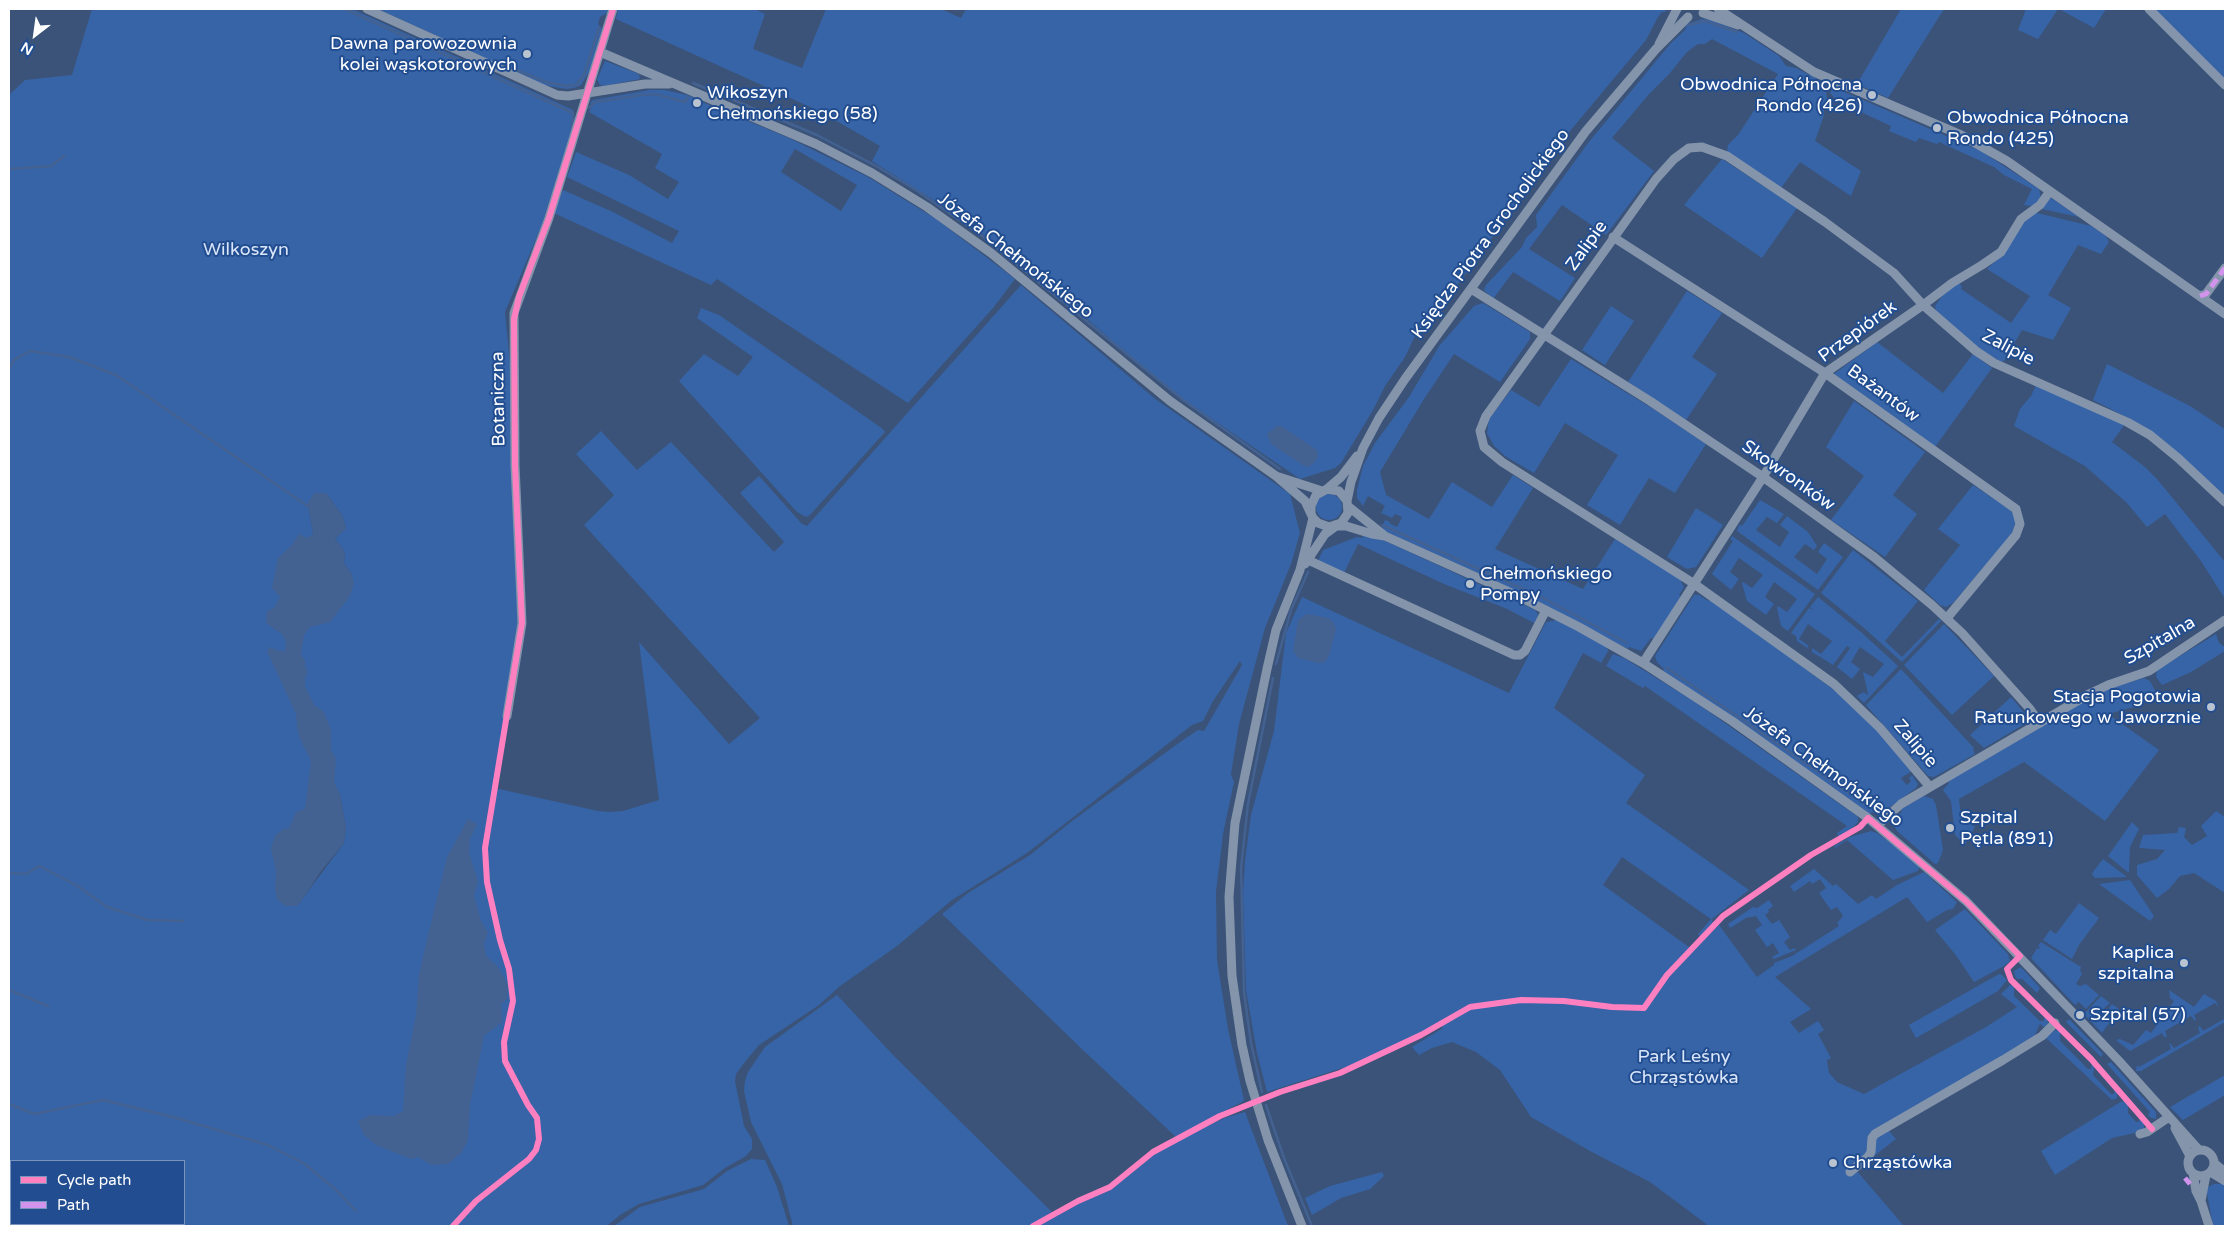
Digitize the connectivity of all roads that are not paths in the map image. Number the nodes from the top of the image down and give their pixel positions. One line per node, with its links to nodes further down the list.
1 (367, 9): 13 (street, Józefa Chełmońskiego)
2 (613, 9): 10 (street)
3 (1677, 9): 7 (street); 9 (street, Księdza Piotra Grocholickiego)
4 (1718, 9): 8 (street)
5 (2149, 9): 11 (street)
6 (1705, 11): 7 (street); 8 (street)
7 (1688, 17): 9 (street, Księdza Piotra Grocholickiego)
8 (1744, 27): 14 (street)
9 (1656, 49): 17 (street, Księdza Piotra Grocholickiego)
10 (600, 52): 12 (street, Józefa Chełmońskiego); 13 (street)
11 (2225, 85)
12 (684, 87): 13 (street, Józefa Chełmońskiego); 24 (street, Józefa Chełmońskiego)
13 (588, 93): 39 (street, Botaniczna)
14 (2050, 190): 18 (street); 19 (street, Przepiórek)
15 (1614, 237): 19 (street, Zalipie); 21 (street, Zalipie); 22 (street, Bażantów)
16 (2225, 268): 18 (street)
17 (1471, 289): 21 (street, Skowronków); 23 (street, Księdza Piotra Grocholickiego)
18 (2200, 296): 20 (street)
19 (1923, 305): 22 (street, Przepiórek); 27 (street, Zalipie)
20 (2225, 314)
21 (1543, 335): 25 (street, Skowronków); 34 (street, Zalipie)
22 (1825, 373): 25 (street, Przepiórek); 36 (street, Bażantów)
23 (1363, 448): 26 (street, Księdza Piotra Grocholickiego); 28 (street, Księdza Piotra Grocholickiego)
24 (1276, 476): 26 (street, Józefa Chełmońskiego); 29 (street, Józefa Chełmońskiego)
25 (1763, 477): 34 (street, Przepiórek); 36 (street, Skowronków)
26 (1325, 490): 28 (street); 29 (street)
27 (2225, 502)
28 (1348, 504): 30 (street); 31 (street, Józefa Chełmońskiego)
29 (1312, 515): 30 (street); 33 (street)
30 (1336, 526): 31 (street, Józefa Chełmońskiego); 32 (street)
31 (1385, 536): 35 (street, Józefa Chełmońskiego)
32 (1308, 560): 33 (street); 35 (street)
33 (1300, 570): 55 (street)
34 (1694, 583): 38 (street, Przepiórek); 41 (street, Zalipie)
35 (1546, 610): 38 (street, Józefa Chełmońskiego)
36 (1947, 618): 40 (street, Skowronków)
37 (2225, 620): 40 (street, Szpitalna)
38 (1643, 663): 42 (street, Józefa Chełmońskiego)
39 (507, 716)
40 (2040, 723): 41 (street, Szpitalna)
41 (1930, 787): 42 (street, Szpitalna)
42 (1878, 825): 44 (street, Józefa Chełmońskiego)
43 (2054, 1023): 49 (street)
44 (2170, 1118): 45 (street); 46 (street, Józefa Chełmońskiego); 47 (street, Józefa Chełmońskiego)
45 (2140, 1134)
46 (2199, 1150): 47 (street); 48 (street)
47 (2190, 1156): 51 (street)
48 (2214, 1163): 50 (street); 52 (street)
49 (1850, 1172)
50 (2225, 1172)
51 (2193, 1173): 52 (street); 54 (street)
52 (2208, 1174): 53 (street); 54 (street)
53 (2225, 1181)
54 (2201, 1201): 56 (street)
55 (1302, 1226)
56 (2209, 1226)

